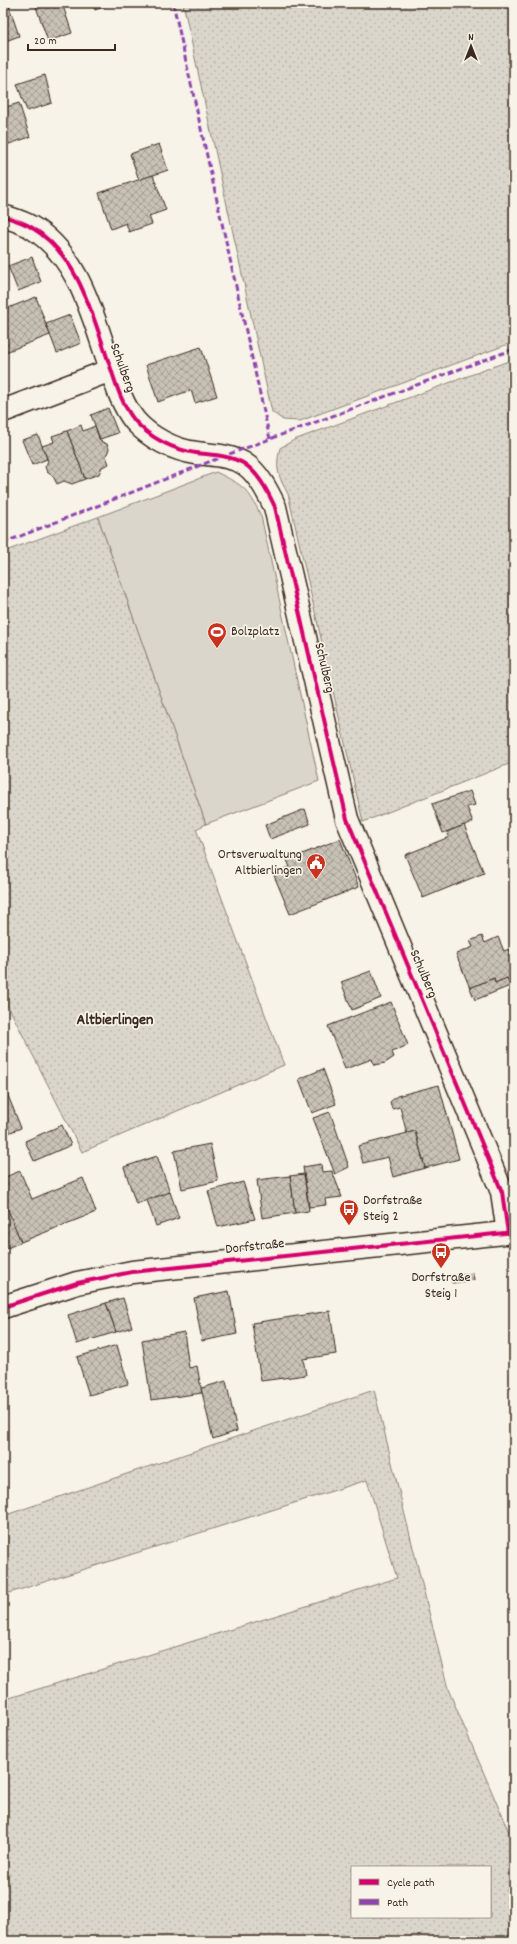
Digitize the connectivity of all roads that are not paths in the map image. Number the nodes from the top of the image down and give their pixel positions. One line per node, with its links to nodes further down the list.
1 (3, 216): 2 (street, Schulberg)
2 (111, 370): 3 (street, Schulberg); 4 (street, Schulberg)
3 (3, 411)
4 (511, 1232): 5 (street, Dorfstraße)
5 (3, 1307)

